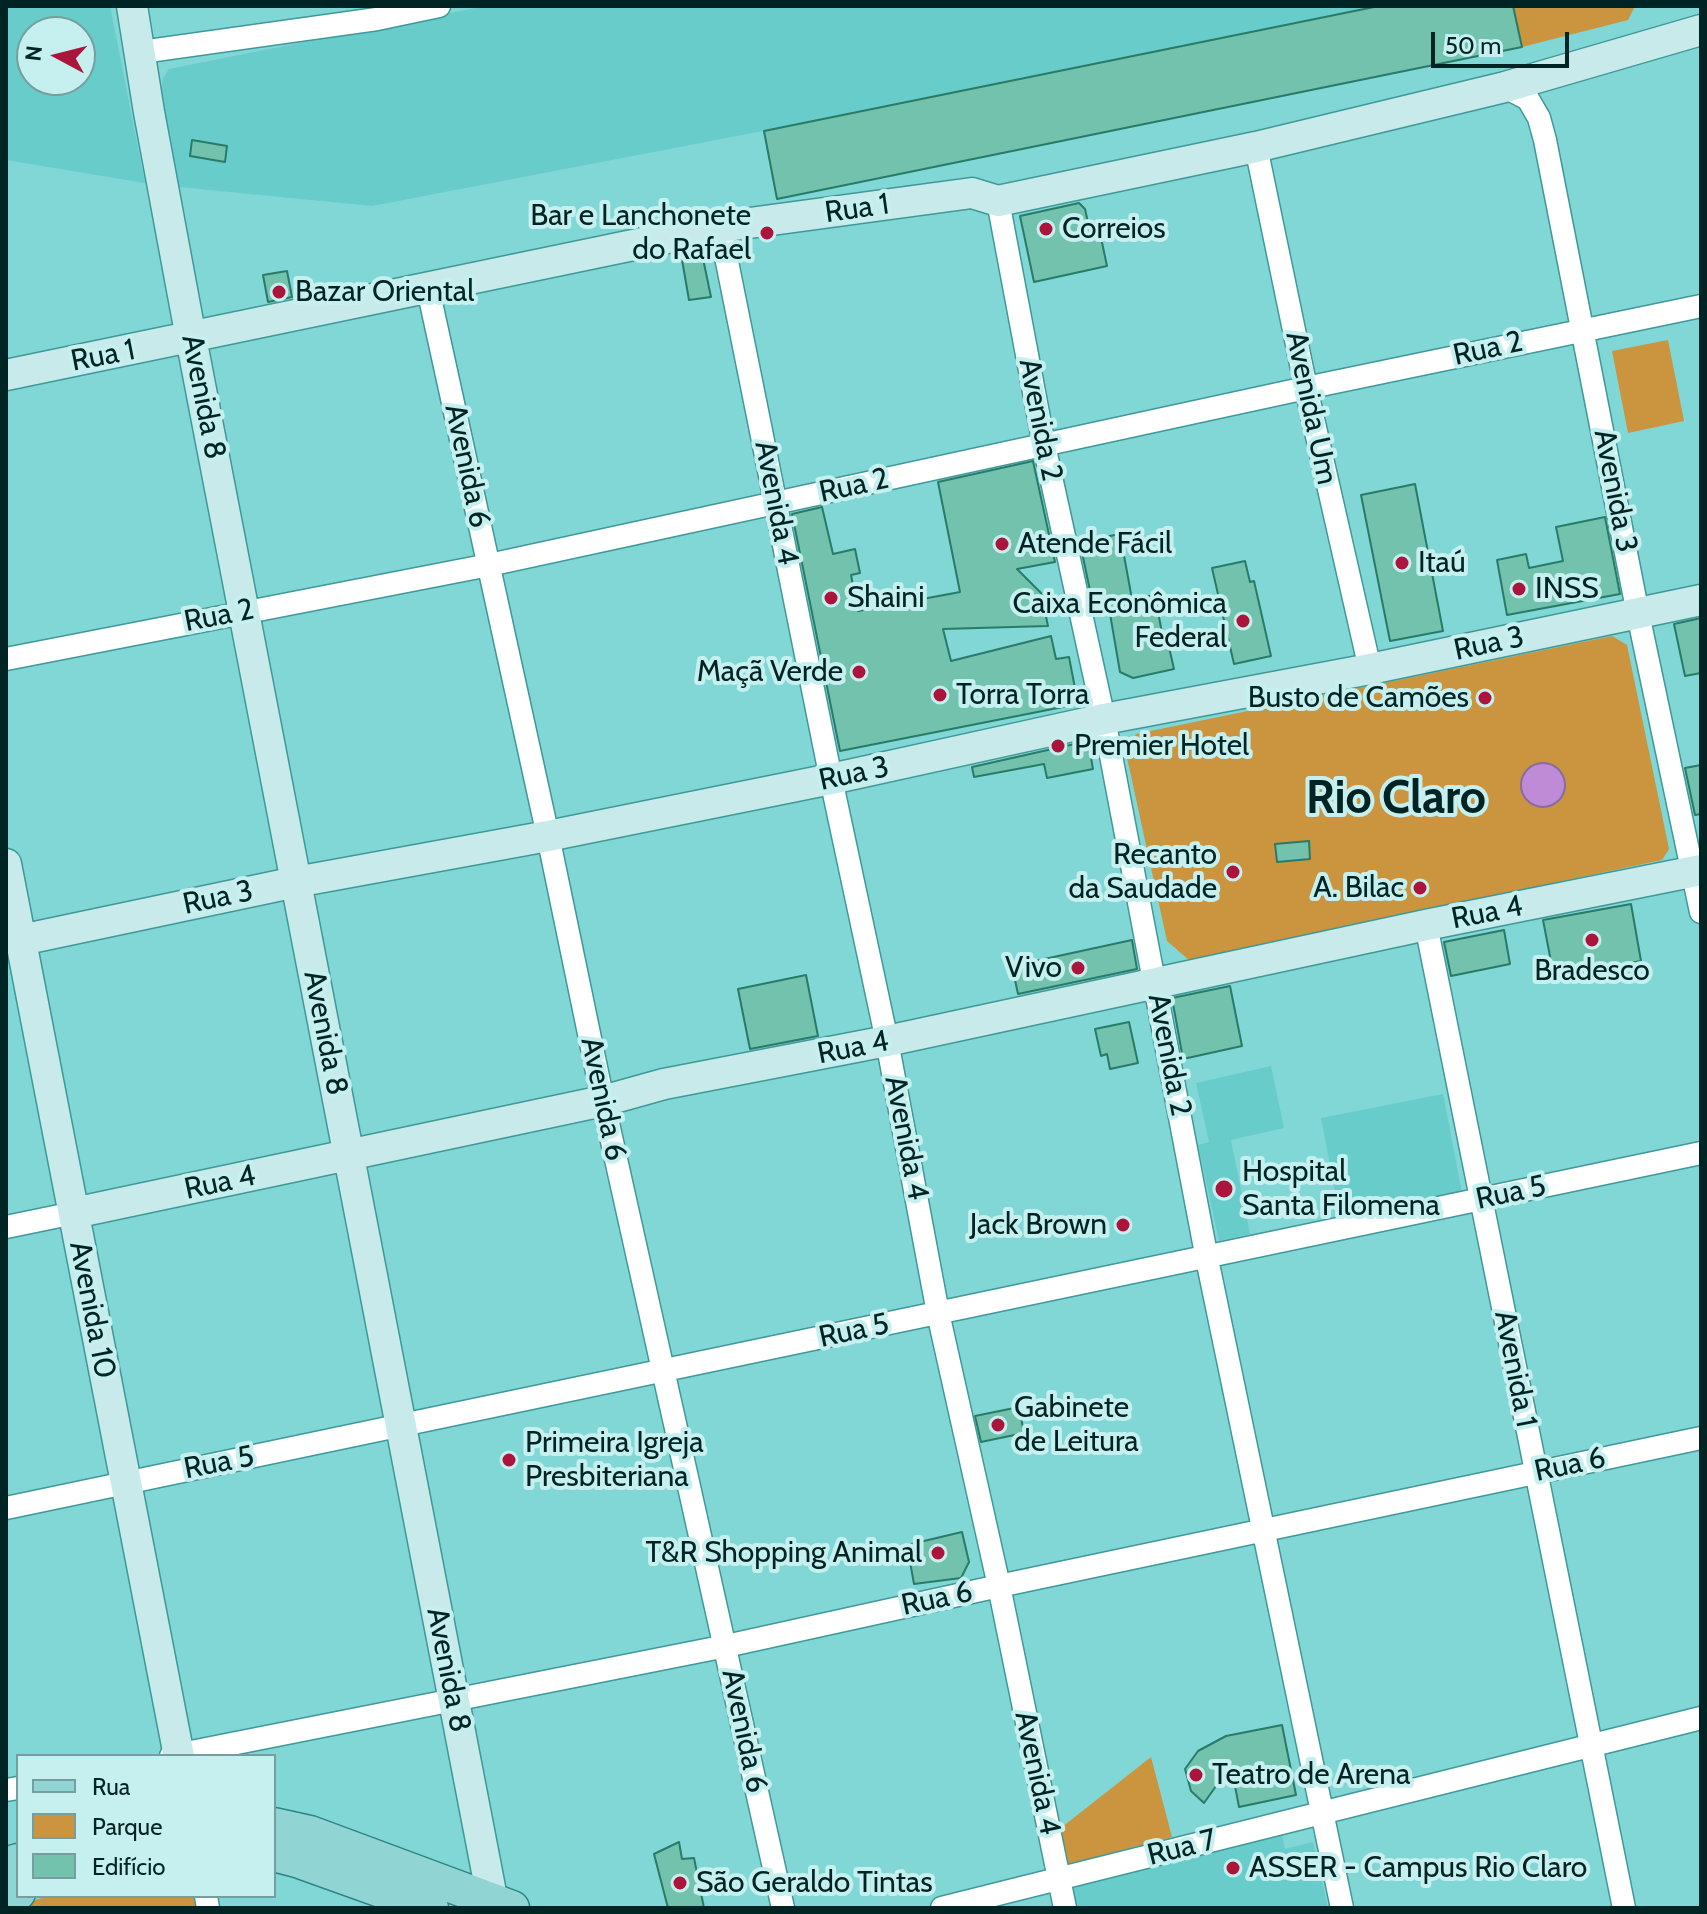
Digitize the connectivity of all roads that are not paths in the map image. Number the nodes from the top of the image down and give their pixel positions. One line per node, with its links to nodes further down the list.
1 (132, 6): 5 (main road, Avenida 8)
2 (439, 6): 3 (street)
3 (375, 12): 5 (street)
4 (1701, 30): 6 (main road, Rua 1)
5 (141, 52): 13 (main road, Avenida 8)
6 (1505, 87): 7 (main road, Rua 1); 12 (street, Avenida 3)
7 (1256, 147): 8 (main road, Rua 1); 15 (street, Avenida Um)
8 (998, 201): 9 (main road, Rua 1); 16 (street, Avenida 2)
9 (720, 227): 10 (main road, Rua 1); 17 (street, Avenida 4)
10 (428, 289): 13 (main road, Rua 1); 18 (street, Avenida 6)
11 (1701, 306): 12 (street, Rua 2)
12 (1584, 329): 15 (street, Rua 2); 21 (street, Avenida 3)
13 (191, 338): 14 (main road, Rua 1); 20 (main road, Avenida 8)
14 (6, 375)
15 (1306, 388): 16 (street, Rua 2); 23 (street, Avenida Um)
16 (1044, 445): 17 (street, Rua 2); 24 (street, Avenida 2)
17 (775, 503): 18 (street, Rua 2); 25 (street, Avenida 4)
18 (489, 565): 20 (street, Rua 2); 26 (street, Avenida 6)
19 (1701, 600): 21 (main road, Rua 3)
20 (244, 611): 22 (street, Rua 2); 29 (main road, Avenida 8)
21 (1638, 614): 23 (main road, Rua 3); 28 (street, Avenida 3)
22 (6, 659)
23 (1370, 669): 24 (main road, Rua 3)
24 (1104, 719): 25 (main road, Rua 3); 33 (street, Avenida 2)
25 (831, 779): 26 (main road, Rua 3); 34 (street, Avenida 4)
26 (548, 836): 29 (main road, Rua 3); 35 (street, Avenida 6)
27 (6, 864): 32 (main road, Avenida 10)
28 (1697, 871): 30 (street, Avenida 3); 31 (main road, Rua 4)
29 (296, 882): 32 (main road, Rua 3); 37 (main road, Avenida 8)
30 (1701, 912)
31 (1426, 925): 33 (main road, Rua 4); 38 (street, Avenida 1)
32 (13, 941): 39 (main road, Avenida 10)
33 (1156, 985): 34 (main road, Rua 4); 41 (street, Avenida 2)
34 (887, 1041): 35 (main road, Rua 4); 42 (street, Avenida 4)
35 (603, 1101): 37 (main road, Rua 4); 43 (street, Avenida 6)
36 (1701, 1153): 38 (street, Rua 5)
37 (349, 1156): 39 (main road, Rua 4); 44 (main road, Avenida 8)
38 (1481, 1199): 41 (street, Rua 5); 46 (street, Avenida 1)
39 (74, 1213): 40 (street, Rua 4); 47 (main road, Avenida 10)
40 (6, 1227)
41 (1207, 1259): 42 (street, Rua 5); 49 (street, Avenida 2)
42 (938, 1313): 43 (street, Rua 5); 50 (street, Avenida 4)
43 (662, 1371): 44 (street, Rua 5); 51 (street, Avenida 6)
44 (401, 1426): 47 (street, Rua 5); 52 (main road, Avenida 8)
45 (1701, 1438): 46 (street, Rua 6)
46 (1535, 1472): 49 (street, Rua 6); 54 (street, Avenida 1)
47 (125, 1483): 48 (street, Rua 5); 55 (main road, Avenida 10)
48 (6, 1508)
49 (1264, 1530): 50 (street, Rua 6); 57 (street, Avenida 2)
50 (999, 1586): 51 (street, Rua 6); 60 (street, Avenida 4)
51 (726, 1646): 52 (street, Rua 6); 63 (street, Avenida 6)
52 (454, 1702): 56 (street, Rua 6); 61 (main road, Avenida 8)
53 (1701, 1718): 54 (street, Rua 7)
54 (1591, 1746): 57 (street, Rua 7); 67 (street, Avenida 1)
55 (176, 1754)
56 (181, 1754)
57 (1323, 1813): 60 (street, Rua 7); 66 (street, Avenida 2)
58 (276, 1825): 61 (main road)
59 (276, 1855): 62 (main road)
60 (1059, 1879): 64 (street, Rua 7); 65 (street, Avenida 4)
61 (499, 1905)
62 (431, 1908)
63 (783, 1908)
64 (942, 1908)
65 (1065, 1908)
66 (1342, 1908)
67 (1624, 1908)

